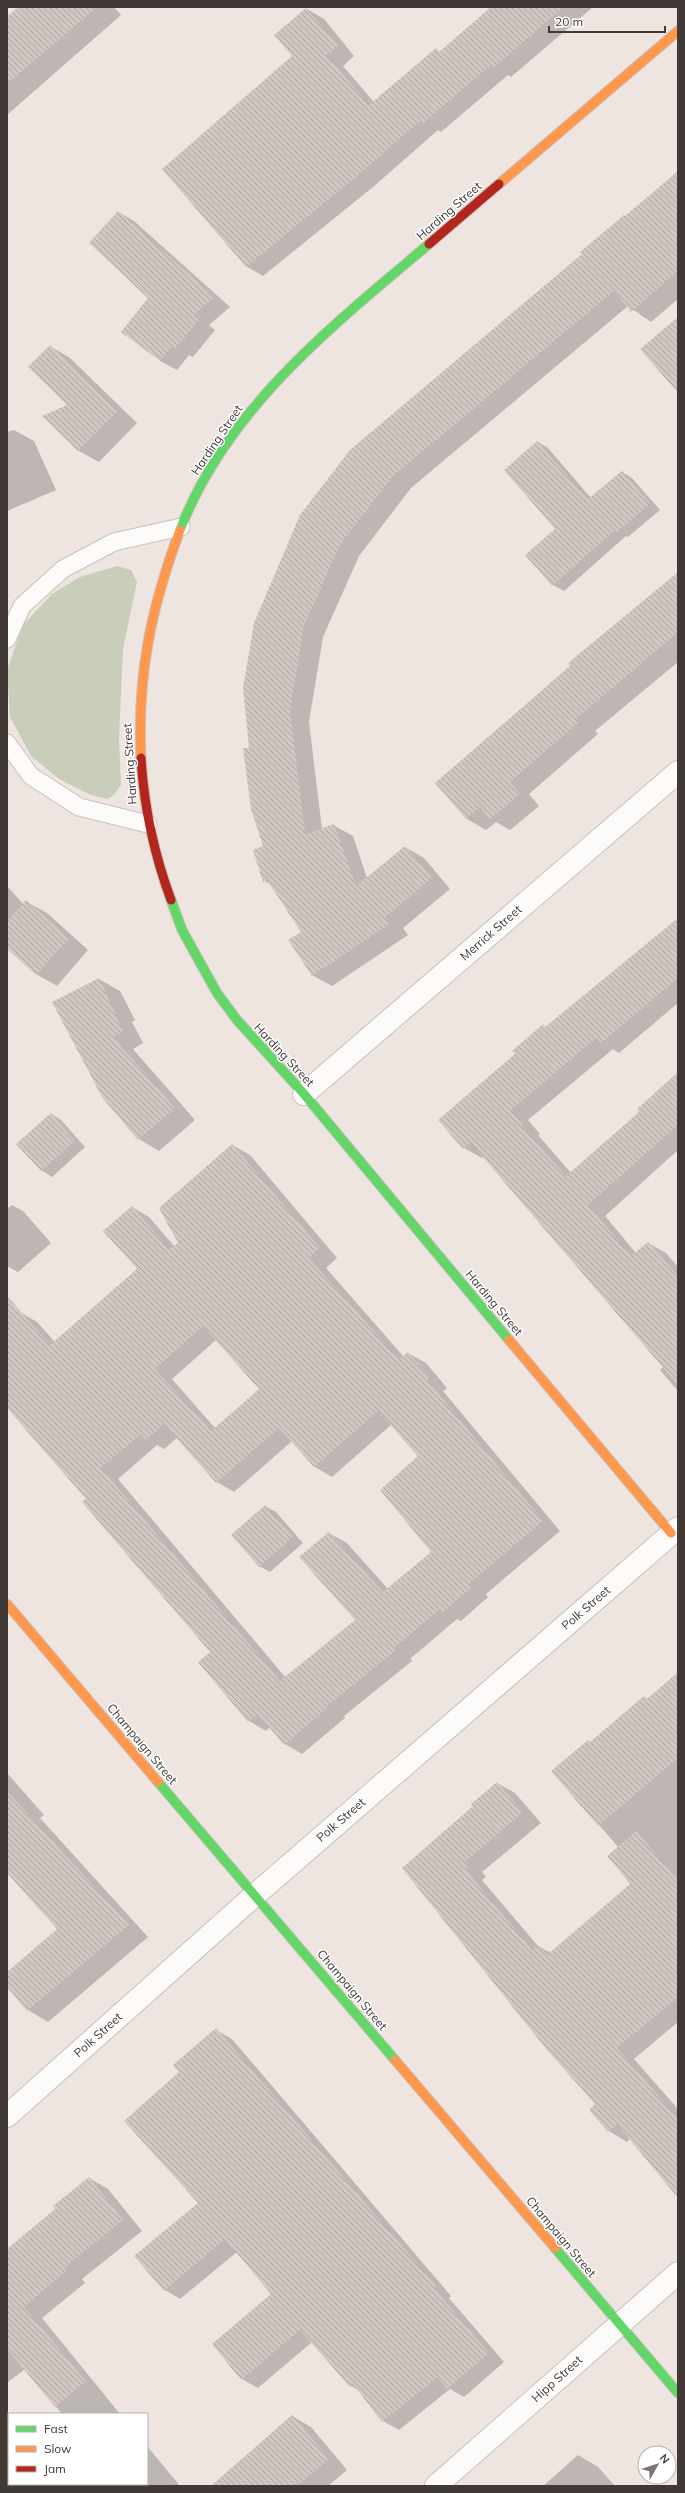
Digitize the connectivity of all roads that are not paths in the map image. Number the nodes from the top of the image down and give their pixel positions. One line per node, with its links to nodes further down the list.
1 (678, 31): 2 (street, Harding Street)
2 (181, 526): 3 (lane); 6 (street, Harding Street)
3 (7, 639)
4 (7, 743): 6 (lane)
5 (678, 772): 7 (street, Merrick Street)
6 (148, 824): 7 (street, Harding Street)
7 (304, 1094): 8 (street, Harding Street)
8 (675, 1530): 10 (street, Polk Street)
9 (7, 1604): 10 (street, Champaign Street)
10 (255, 1895): 11 (street, Polk Street); 13 (street, Champaign Street)
11 (7, 2116)
12 (678, 2273): 13 (street, Hipp Street)
13 (620, 2324): 14 (street, Champaign Street); 15 (street, Hipp Street)
14 (678, 2392)
15 (436, 2486)

